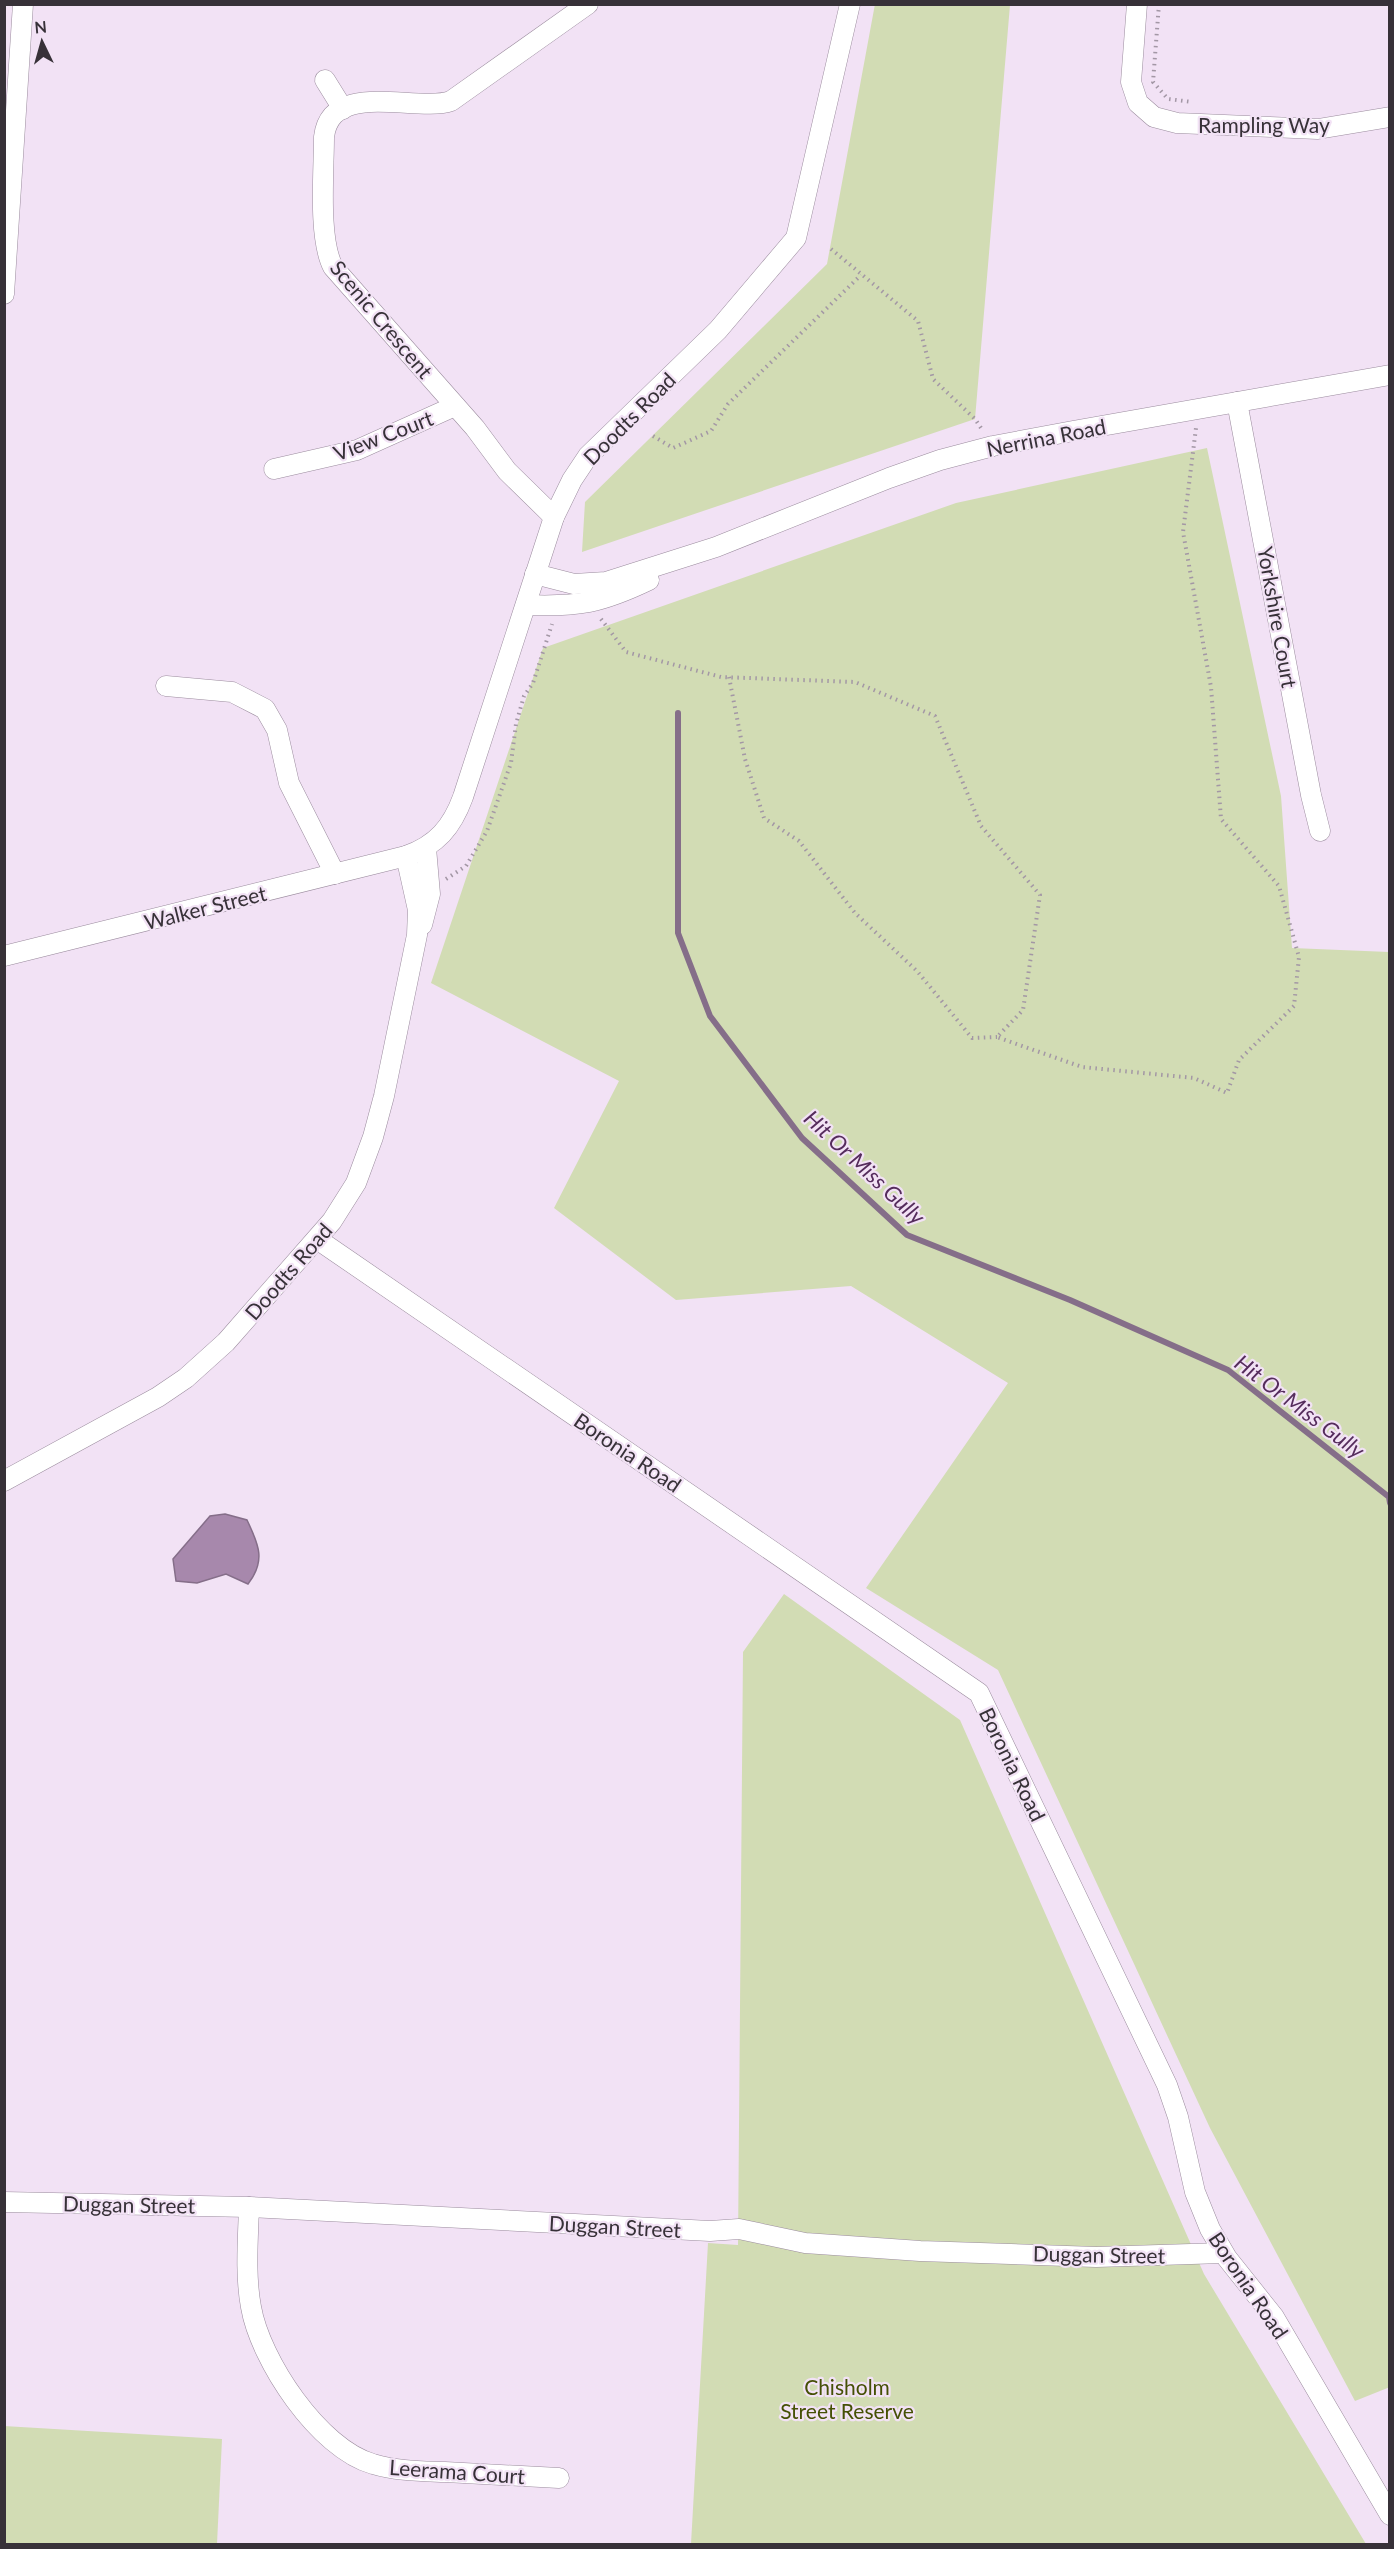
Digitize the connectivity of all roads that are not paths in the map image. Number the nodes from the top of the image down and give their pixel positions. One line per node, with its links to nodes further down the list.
1 (23, 4): 6 (street)
2 (588, 4): 7 (street)
3 (850, 4): 14 (street, Doodts Road)
4 (1137, 4): 8 (street, Rampling Way)
5 (325, 81): 7 (street)
6 (11, 103): 9 (street)
7 (343, 109): 12 (street, Scenic Crescent)
8 (1389, 117)
9 (4, 294)
10 (1389, 375): 11 (street, Nerrina Road)
11 (1237, 402): 15 (street, Nerrina Road); 19 (street, Yorkshire Court)
12 (455, 406): 13 (street, View Court); 14 (street, Scenic Crescent)
13 (274, 469)
14 (554, 517): 16 (street, Doodts Road)
15 (716, 547): 16 (street, Nerrina Road); 17 (street, Nerrina Road)
16 (536, 574): 17 (street, Doodts Road)
17 (526, 605): 20 (street, Doodts Road)
18 (166, 686): 22 (street)
19 (1320, 831)
20 (426, 848): 21 (street, Doodts Road); 23 (street, Doodts Road)
21 (406, 856): 22 (street, Walker Street); 23 (street, Doodts Road)
22 (335, 874): 24 (street, Walker Street)
23 (414, 947): 25 (street, Doodts Road)
24 (4, 956)
25 (317, 1239): 26 (street, Doodts Road); 29 (street, Boronia Road)
26 (5, 1481)
27 (4, 2202): 28 (street, Duggan Street)
28 (249, 2207): 29 (street, Duggan Street); 30 (street, Leerama Court)
29 (1223, 2253): 31 (street, Boronia Road)
30 (559, 2478)
31 (1389, 2515)

